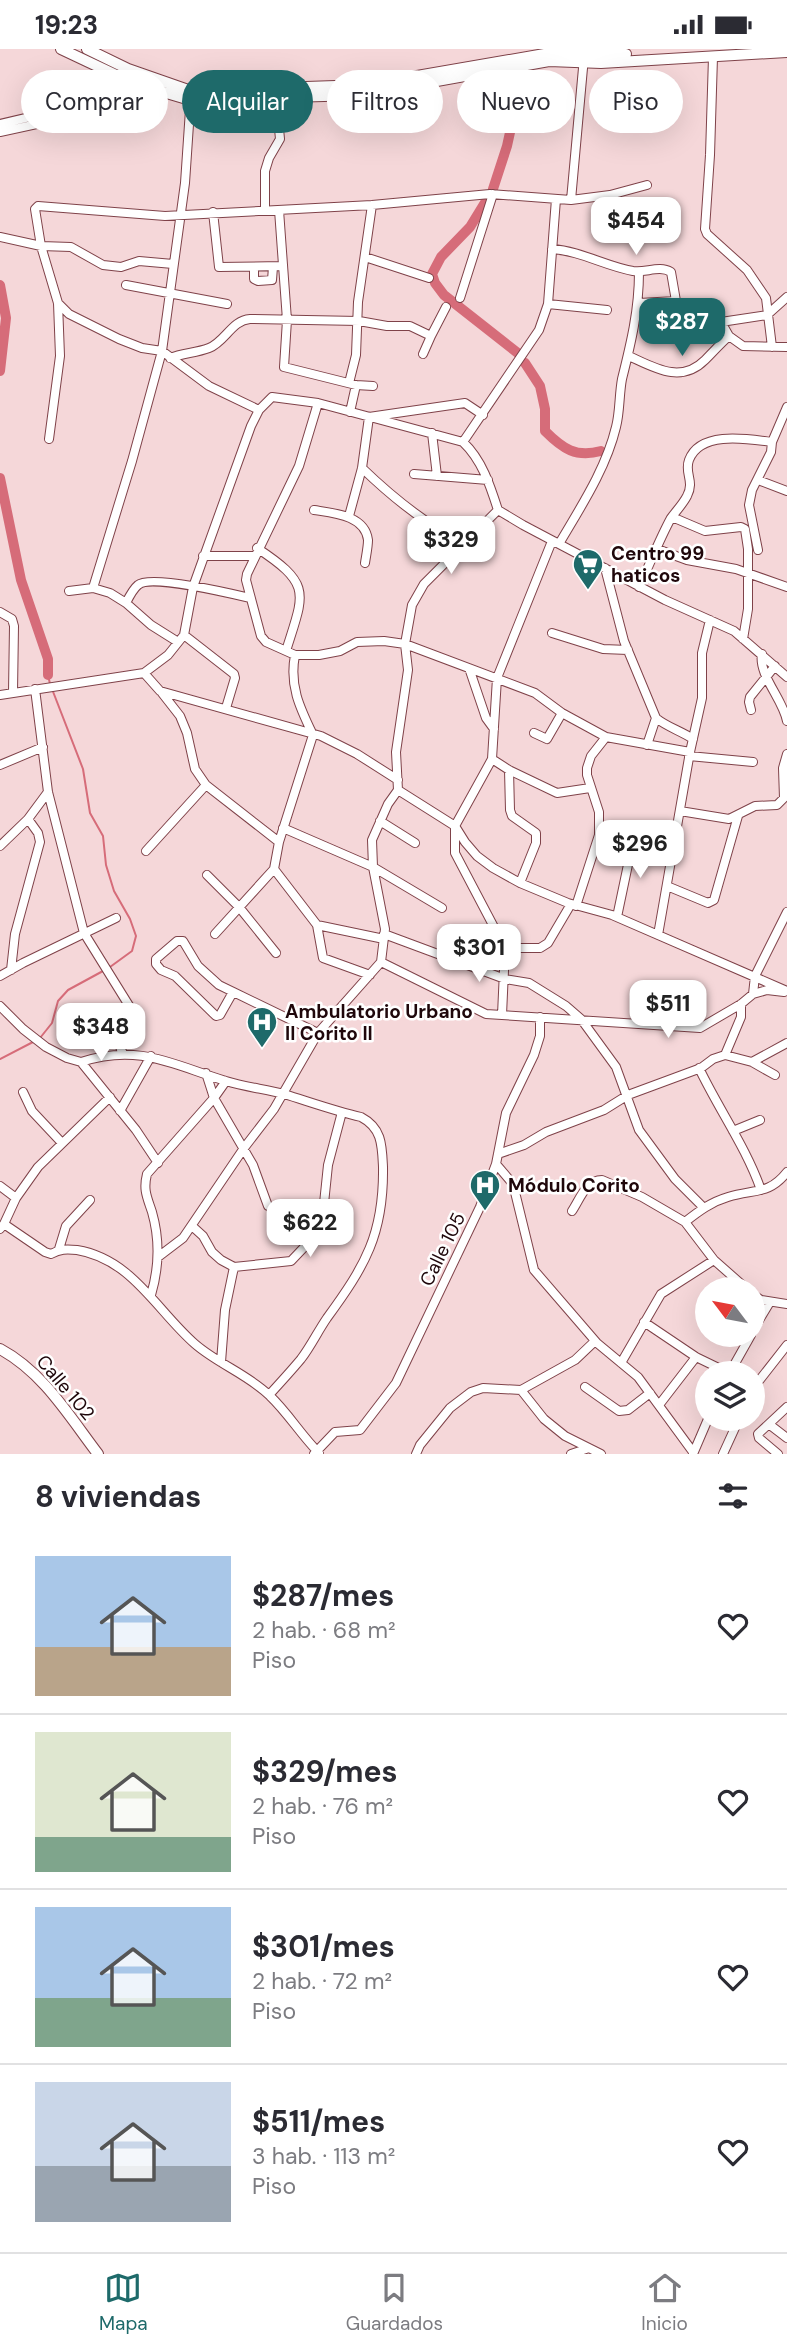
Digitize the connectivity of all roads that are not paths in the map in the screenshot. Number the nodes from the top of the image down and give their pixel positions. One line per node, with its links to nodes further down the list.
1 (61, 49): 7 (main road)
2 (87, 49): 8 (main road)
3 (730, 49): 6 (main road)
4 (787, 52): 5 (main road)
5 (712, 57): 6 (main road); 45 (street)
6 (584, 59): 9 (main road); 19 (street)
7 (102, 70)
8 (121, 70)
9 (313, 90)
10 (21, 119): 11 (street)
11 (0, 124)
12 (21, 127): 13 (street)
13 (0, 132)
14 (188, 133): 24 (street)
15 (279, 133): 21 (street)
16 (647, 184): 19 (street)
17 (493, 194): 18 (street); 20 (street); 37 (street)
18 (556, 199): 19 (street); 27 (street)
19 (570, 200)
20 (372, 205): 22 (street); 28 (street)
21 (265, 210): 22 (street); 23 (street)
22 (279, 210): 30 (street)
23 (212, 212): 24 (street); 31 (street)
24 (181, 213): 26 (street); 29 (street)
25 (0, 237): 26 (street)
26 (41, 246): 29 (street); 39 (street)
27 (552, 249): 32 (street); 42 (street)
28 (365, 257): 33 (street); 47 (street)
29 (173, 264): 35 (street)
30 (278, 266): 31 (street); 31 (street); 46 (street)
31 (254, 268)
32 (639, 272): 38 (street); 40 (street)
33 (429, 278)
34 (126, 285): 35 (street)
35 (170, 294): 41 (street); 53 (street)
36 (787, 297): 45 (street)
37 (460, 298)
38 (676, 302): 40 (street); 48 (street)
39 (58, 303): 53 (street); 66 (street)
40 (639, 303): 55 (street)
41 (227, 304)
42 (548, 304): 44 (street); 63 (street)
43 (446, 307): 49 (street)
44 (607, 310)
45 (766, 315): 48 (street); 51 (street)
46 (287, 320): 47 (street); 56 (street); 57 (street)
47 (359, 321): 49 (street); 57 (street)
48 (721, 322): 50 (street)
49 (431, 336): 54 (street)
50 (729, 336): 51 (street); 55 (street)
51 (772, 347): 52 (street)
52 (787, 347)
53 (162, 351): 56 (street); 91 (street)
54 (423, 353)
55 (629, 356): 80 (street)
56 (170, 358): 61 (street)
57 (353, 384): 58 (street); 62 (street)
58 (373, 386)
59 (318, 403): 61 (street); 62 (street); 83 (street)
60 (787, 407): 68 (street)
61 (259, 410): 84 (street)
62 (350, 412): 64 (street)
63 (483, 415): 64 (street); 67 (street)
64 (369, 417): 65 (street); 69 (street)
65 (432, 433): 67 (street); 71 (street)
66 (49, 439)
67 (463, 442): 72 (street)
68 (772, 442): 73 (street); 78 (street)
69 (362, 468): 77 (street); 79 (street)
70 (414, 474): 71 (street)
71 (437, 476): 72 (street)
72 (488, 480): 76 (street)
73 (758, 480): 74 (street); 82 (street)
74 (787, 491)
75 (314, 510): 77 (street)
76 (498, 510): 79 (street); 80 (street)
77 (349, 516): 85 (street)
78 (672, 516): 81 (street); 87 (street)
79 (462, 543): 100 (street)
80 (556, 543): 86 (street); 109 (street)
81 (657, 549): 87 (street); 89 (street)
82 (758, 550)
83 (256, 552): 84 (street); 93 (street); 102 (street)
84 (203, 556): 88 (street)
85 (365, 563)
86 (605, 568): 89 (street); 101 (street)
87 (746, 573): 90 (street); 99 (street)
88 (193, 587): 93 (street); 94 (street); 98 (street)
89 (639, 587): 96 (street)
90 (787, 587)
91 (93, 588): 92 (street); 94 (street)
92 (69, 591)
93 (250, 598): 102 (street)
94 (126, 603): 98 (street)
95 (0, 612): 111 (street)
96 (710, 620): 99 (street); 123 (street)
97 (552, 633): 101 (street)
98 (181, 638): 106 (street); 114 (street)
99 (743, 639): 103 (street)
100 (405, 645): 102 (street); 105 (street); 132 (street)
101 (628, 650): 117 (street)
102 (291, 653): 121 (street)
103 (762, 654): 104 (street); 107 (street)
104 (775, 666): 107 (street); 108 (street)
105 (469, 668): 109 (street); 119 (street)
106 (144, 673): 110 (street); 112 (street)
107 (768, 677): 115 (street); 118 (street)
108 (787, 677)
109 (497, 678): 116 (street); 119 (street)
110 (35, 689): 111 (street); 125 (street)
111 (13, 691): 113 (street)
112 (160, 691): 114 (street); 133 (street)
113 (0, 695)
114 (226, 708): 121 (street)
115 (751, 710)
116 (562, 713): 120 (street); 122 (street)
117 (656, 718): 123 (street); 124 (street)
118 (787, 722)
119 (494, 729): 128 (street)
120 (534, 733)
121 (313, 735): 132 (street); 142 (street)
122 (606, 737): 124 (street); 134 (street)
123 (693, 739): 126 (street)
124 (647, 745): 126 (street)
125 (43, 747): 130 (street); 136 (street)
126 (690, 754): 129 (street); 137 (street)
127 (787, 754): 138 (street)
128 (492, 759): 131 (street); 141 (street)
129 (753, 762)
130 (0, 765)
131 (509, 770): 134 (street); 151 (street)
132 (398, 780): 135 (street)
133 (206, 785): 144 (street); 147 (street)
134 (590, 788): 143 (street)
135 (398, 790): 140 (street); 141 (street)
136 (48, 792): 139 (street); 160 (street)
137 (680, 811): 138 (street); 152 (street)
138 (738, 816): 152 (street)
139 (28, 819): 146 (street); 167 (street)
140 (380, 821): 145 (street); 148 (street)
141 (455, 827): 151 (street); 164 (street)
142 (283, 828): 144 (street); 148 (street)
143 (599, 831): 153 (street); 158 (street)
144 (279, 842): 149 (street)
145 (415, 843)
146 (0, 846)
147 (146, 851)
148 (373, 867): 155 (street); 163 (street)
149 (274, 869): 154 (street); 159 (street)
150 (206, 875): 154 (street)
151 (520, 883): 153 (street)
152 (667, 886): 162 (street)
153 (574, 905): 158 (street); 164 (street)
154 (239, 907): 161 (street); 165 (street)
155 (442, 908)
156 (787, 912): 170 (street)
157 (116, 918): 160 (street)
158 (617, 918): 162 (street)
159 (317, 925): 163 (street); 168 (street)
160 (84, 933): 167 (street); 182 (street)
161 (215, 934)
162 (658, 935): 170 (street)
163 (384, 937): 166 (street); 171 (street)
164 (505, 948): 171 (street)
165 (276, 953)
166 (380, 962): 168 (street); 177 (street)
167 (11, 970): 169 (street)
168 (370, 975): 180 (street)
169 (0, 976)
170 (754, 976): 173 (street); 174 (street)
171 (505, 979): 177 (street); 179 (street)
172 (233, 992): 172 (street); 180 (street)
173 (787, 992): 174 (street)
174 (753, 994): 175 (street)
175 (741, 1005): 179 (street); 183 (street)
176 (0, 1006): 185 (street)
177 (502, 1015): 178 (street)
178 (540, 1017): 179 (street); 202 (street, Calle 105)
179 (581, 1019): 193 (street)
180 (318, 1033): 192 (street)
181 (787, 1043): 186 (street)
182 (123, 1054): 184 (street); 185 (street)
183 (725, 1055): 186 (street); 187 (street)
184 (151, 1056): 188 (street); 196 (street)
185 (81, 1062): 194 (street)
186 (752, 1062): 189 (street)
187 (699, 1068): 193 (street); 199 (street)
188 (206, 1073): 190 (street); 195 (street)
189 (775, 1075)
190 (226, 1081): 192 (street); 195 (street)
191 (23, 1092): 200 (street)
192 (282, 1094): 197 (street); 201 (street)
193 (626, 1096): 202 (street); 211 (street)
194 (110, 1097): 196 (street); 200 (street)
195 (214, 1098): 201 (street); 203 (street)
196 (120, 1111): 203 (street)
197 (342, 1112): 219 (street); 238 (street)
198 (760, 1120): 199 (street)
199 (733, 1131): 207 (street)
200 (62, 1143): 208 (street)
201 (244, 1148): 210 (street); 214 (street)
202 (498, 1154): 204 (street, Calle 105)
203 (158, 1163): 217 (street)
204 (496, 1164): 227 (street); 246 (street, Calle 105)
205 (787, 1172): 207 (street)
206 (0, 1186): 208 (street)
207 (761, 1190): 211 (street)
208 (16, 1198): 215 (street)
209 (90, 1200): 216 (street)
210 (268, 1206)
211 (703, 1207): 213 (street)
212 (572, 1211): 213 (street)
213 (685, 1222): 218 (street)
214 (192, 1226): 217 (street); 219 (street)
215 (2, 1227): 216 (street)
216 (60, 1249): 221 (street)
217 (158, 1257): 221 (street)
218 (714, 1260): 220 (street); 226 (street)
219 (234, 1267): 232 (street)
220 (733, 1277)
221 (150, 1295): 232 (street)
222 (765, 1300): 223 (street)
223 (770, 1302): 224 (street); 225 (street)
224 (787, 1304)
225 (765, 1311)
226 (644, 1322): 230 (street); 233 (street)
227 (596, 1341): 233 (street); 236 (street)
228 (787, 1345): 234 (street)
229 (0, 1349): 248 (main road, Calle 102)
230 (696, 1357): 231 (street); 239 (street)
231 (704, 1361)
232 (221, 1362): 238 (street)
233 (621, 1363): 237 (street)
234 (765, 1373)
235 (586, 1387): 237 (street)
236 (521, 1390): 245 (street); 249 (street)
237 (650, 1393): 239 (street)
238 (269, 1395): 246 (street)
239 (659, 1405): 247 (street)
240 (787, 1407): 241 (street)
241 (770, 1425): 244 (street); 253 (street)
242 (703, 1431): 247 (street)
243 (734, 1431): 252 (street)
244 (787, 1439)
245 (584, 1451): 250 (street); 251 (street)
246 (317, 1453)
247 (693, 1453)
248 (98, 1454)
249 (416, 1454)
250 (571, 1454)
251 (601, 1454)
252 (723, 1454)
253 (778, 1454)

